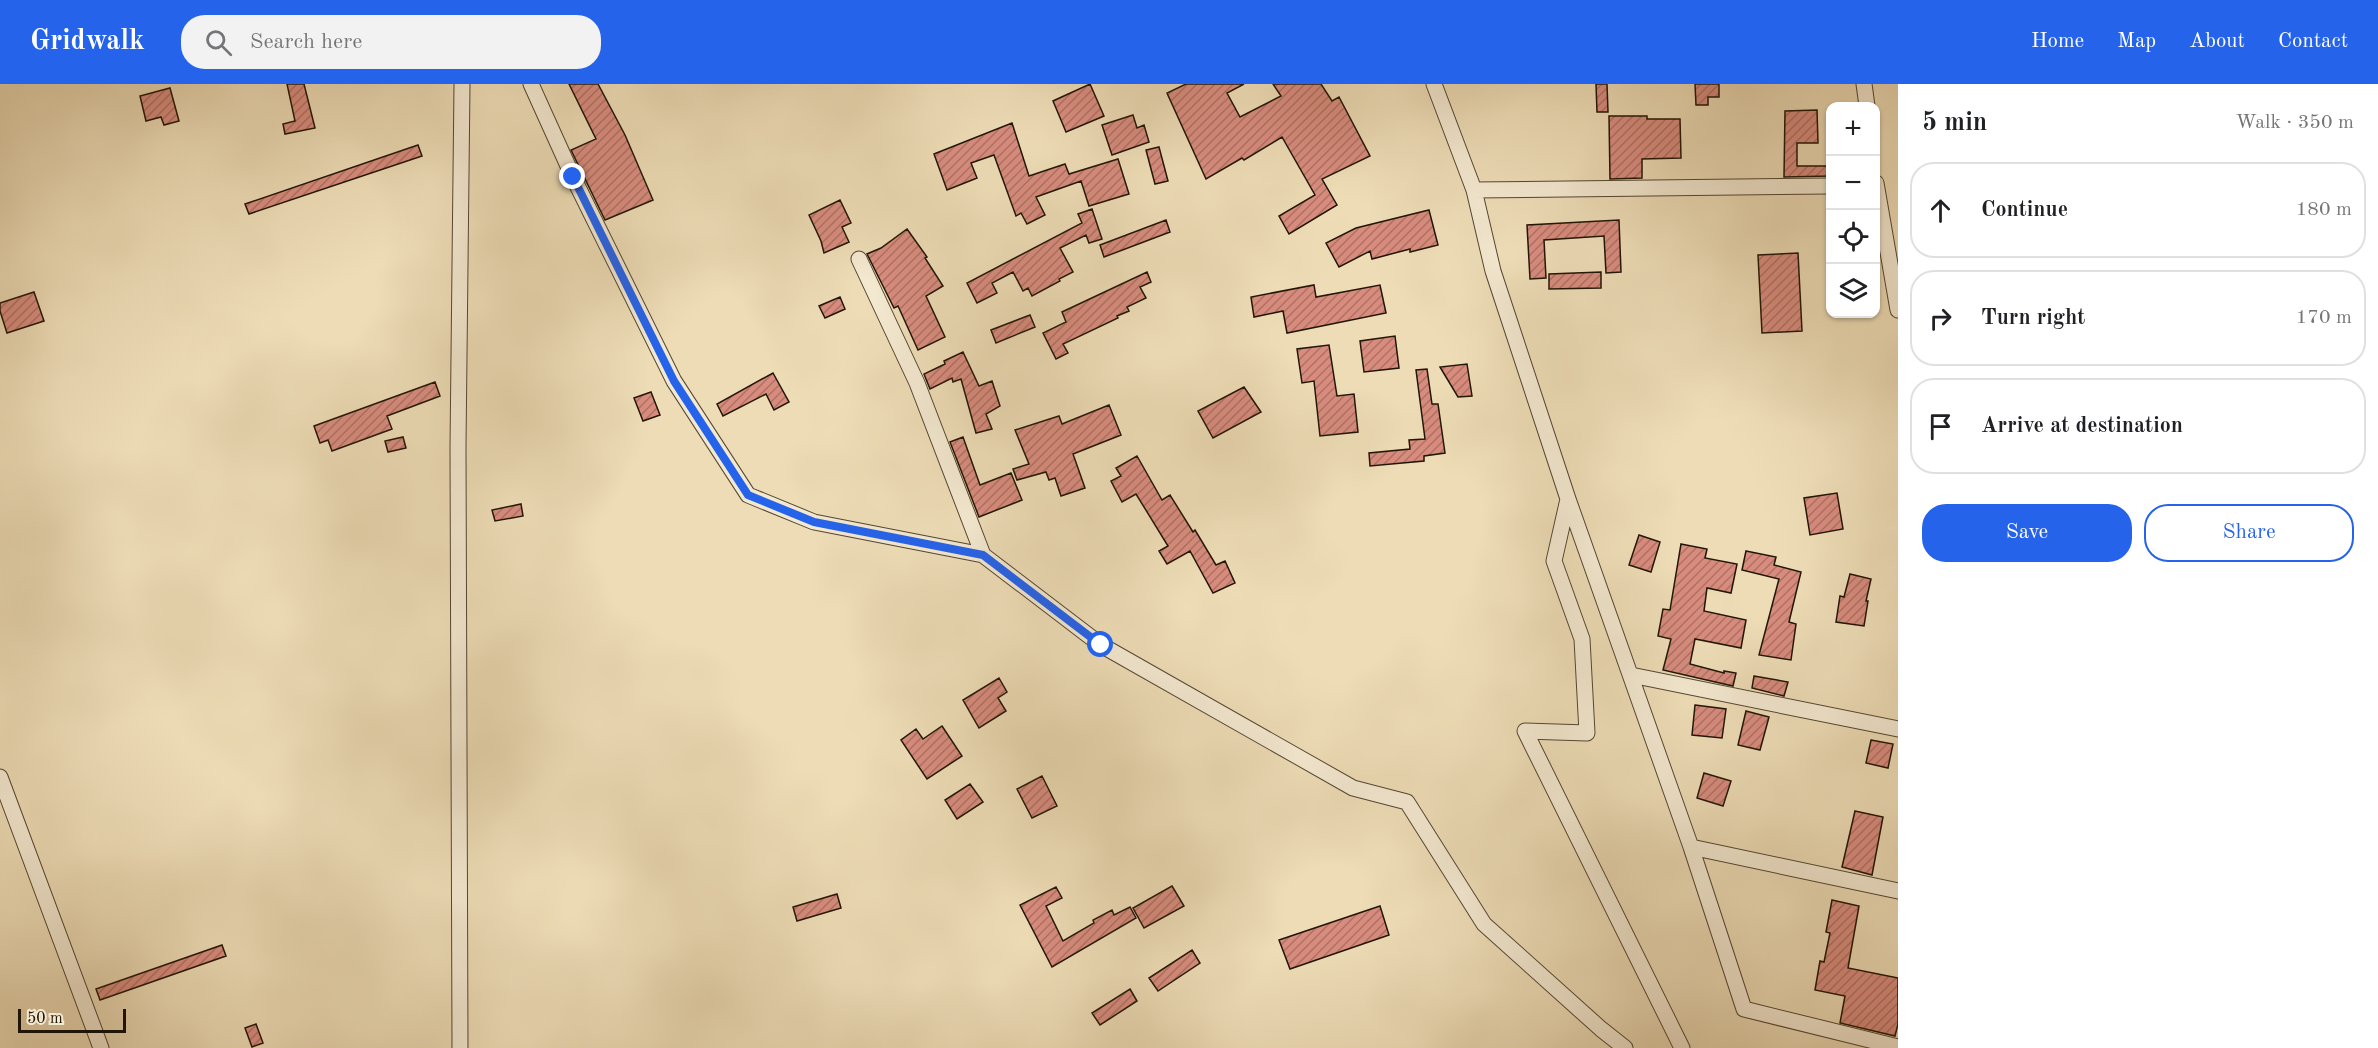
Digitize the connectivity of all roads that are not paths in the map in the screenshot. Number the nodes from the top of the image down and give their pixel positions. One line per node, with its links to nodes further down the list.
1 (462, 84): 20 (street)
2 (531, 84): 12 (street)
3 (1434, 84): 7 (street)
4 (1864, 84): 5 (street)
5 (1866, 102)
6 (1826, 186): 7 (street)
7 (1474, 190): 11 (street)
8 (1880, 208): 10 (street)
9 (859, 259): 12 (street)
10 (1898, 310)
11 (1568, 499): 13 (street); 22 (street)
12 (983, 555): 21 (street)
13 (1631, 675): 14 (street); 16 (street)
14 (1898, 729)
15 (0, 777): 19 (street)
16 (1691, 847): 17 (street); 18 (street)
17 (1898, 891)
18 (1898, 1047)
19 (101, 1048)
20 (460, 1048)
21 (1625, 1048)
22 (1682, 1048)

